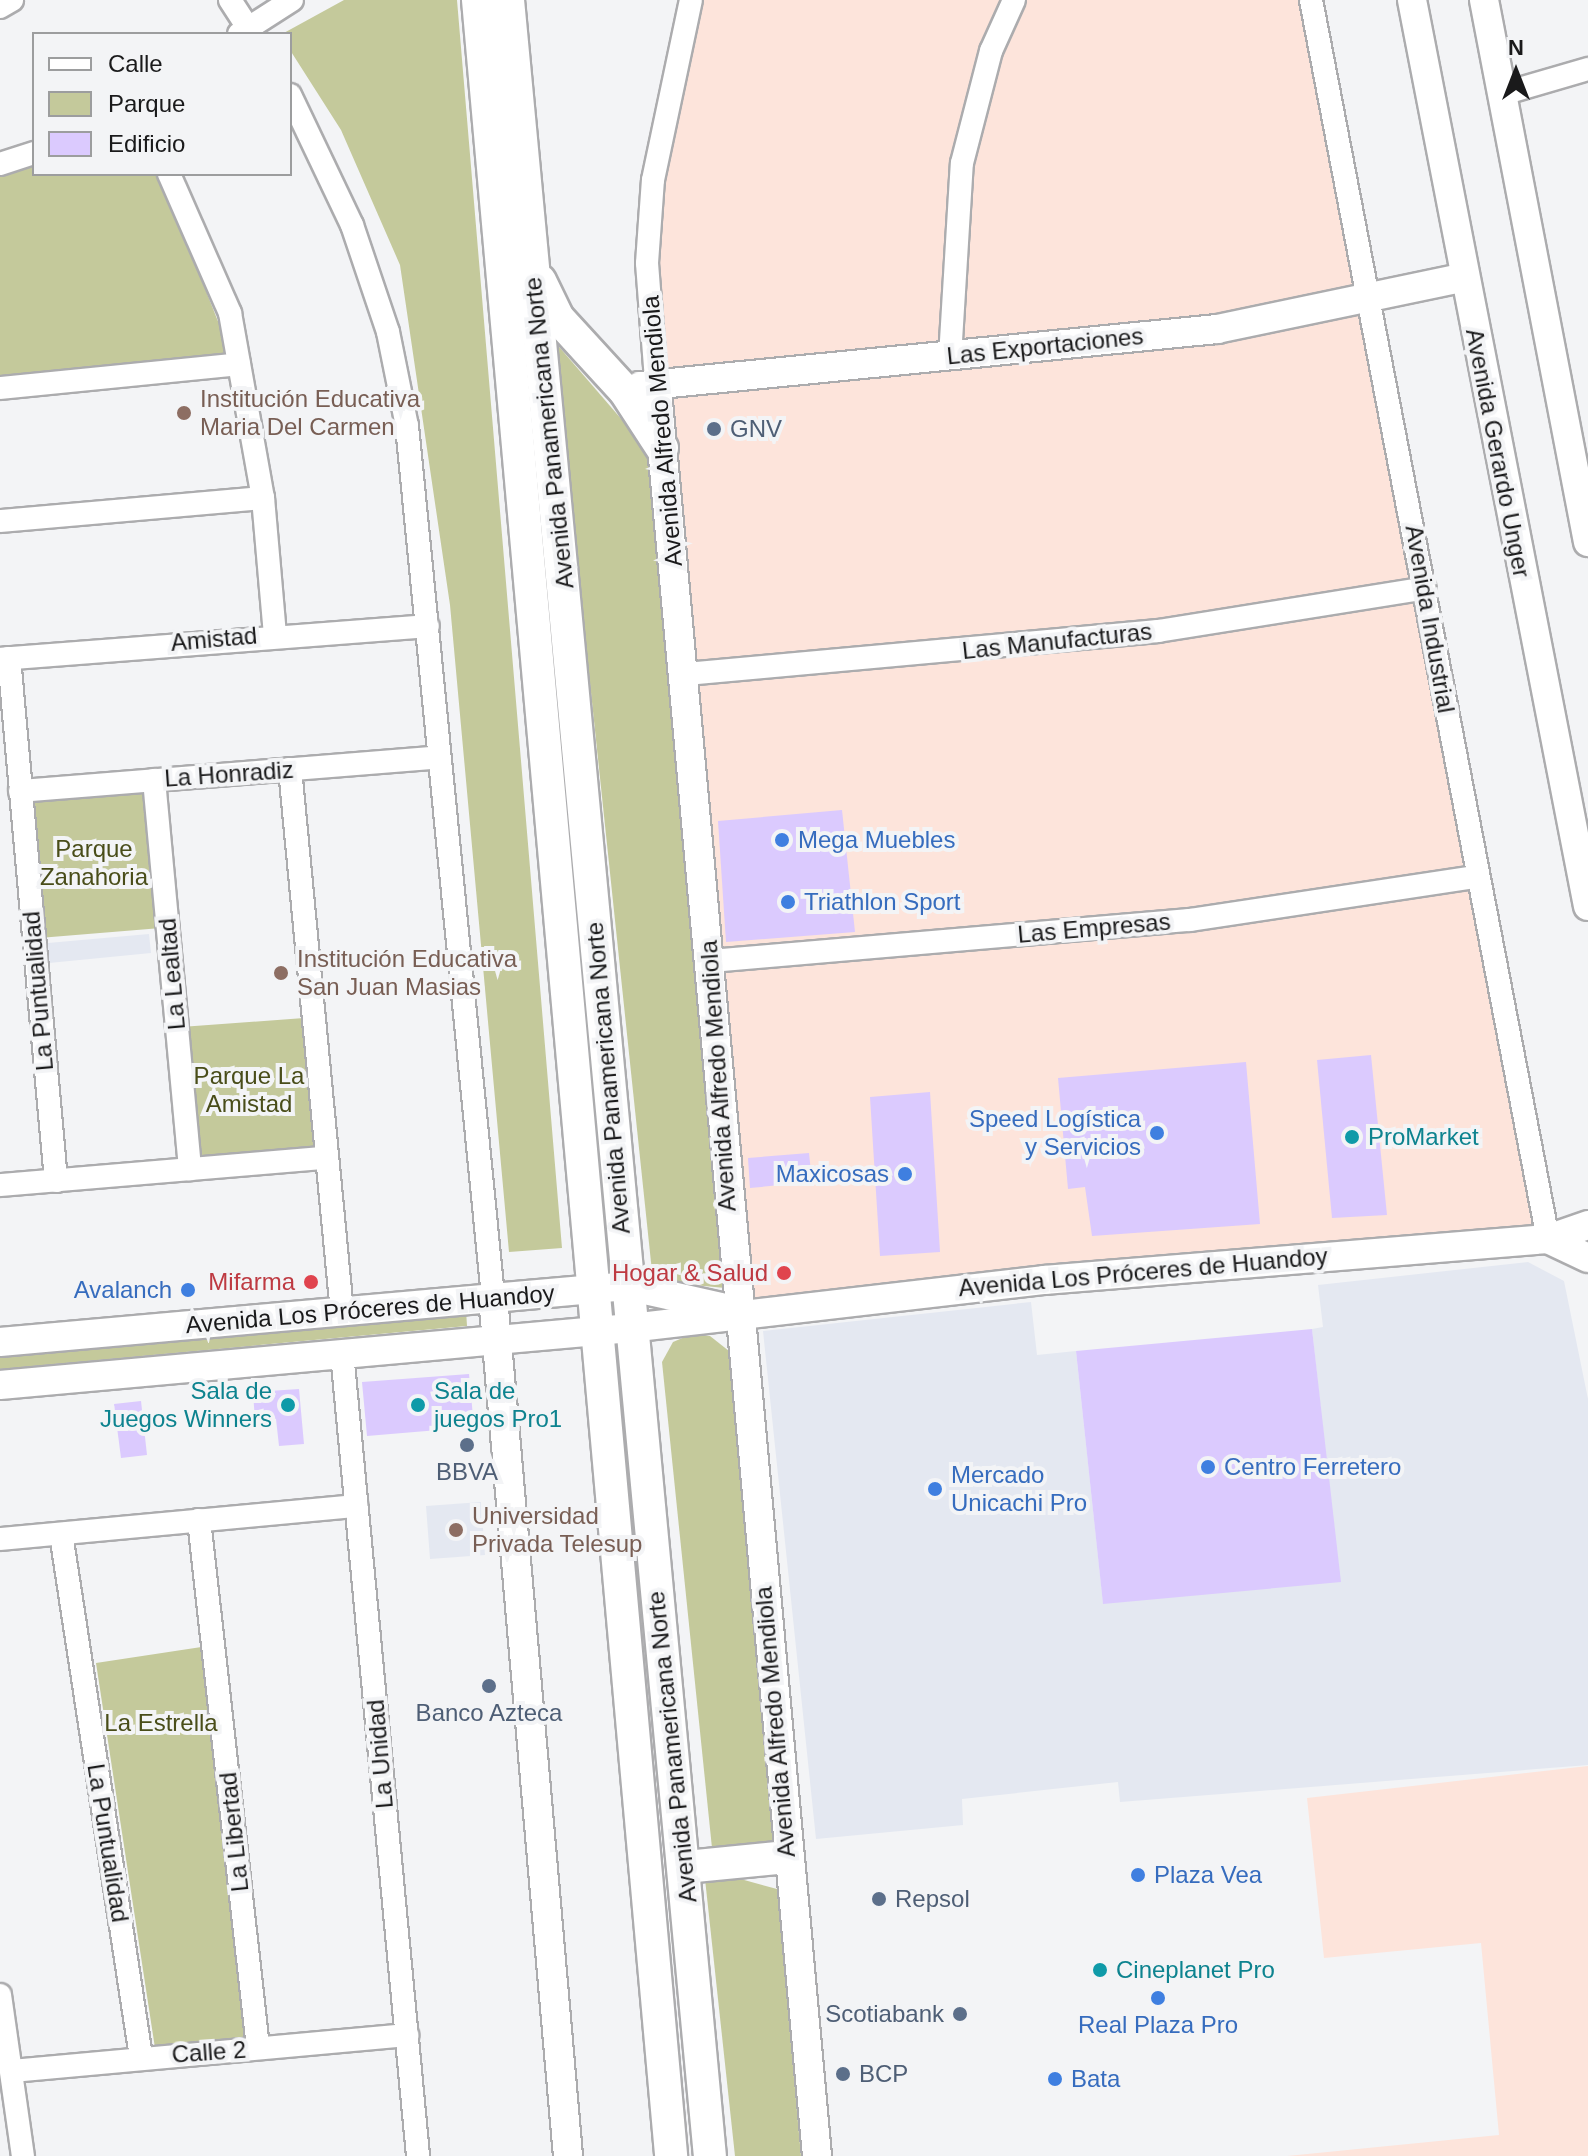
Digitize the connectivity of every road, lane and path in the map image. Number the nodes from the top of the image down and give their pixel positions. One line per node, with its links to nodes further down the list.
1 (12, 0): 11 (street)
2 (230, 0): 12 (street)
3 (292, 0): 12 (street)
4 (478, 0): 52 (highway, Avenida Panamericana Norte)
5 (508, 0): 19 (highway, Avenida Panamericana Norte)
6 (691, 0): 24 (street, Avenida Alfredo Mendiola)
7 (1014, 0): 22 (street)
8 (1311, 0): 21 (street, Avenida Industrial)
9 (1412, 0): 20 (main road, Avenida Gerardo Unger)
10 (1484, 0): 14 (main road)
11 (0, 7)
12 (246, 32)
13 (1588, 69): 14 (street)
14 (1502, 94): 28 (main road)
15 (292, 99): 33 (street)
16 (32, 154): 17 (street)
17 (0, 164)
18 (170, 176): 23 (street)
19 (532, 264): 26 (highway); 51 (highway, Avenida Panamericana Norte)
20 (1462, 278): 21 (main road, Las Exportaciones); 42 (main road, Avenida Gerardo Unger)
21 (1372, 299): 22 (main road, Las Exportaciones); 32 (street, Avenida Industrial)
22 (950, 357): 24 (main road, Las Exportaciones)
23 (239, 364): 25 (street); 29 (street)
24 (656, 380): 26 (main road, Las Exportaciones); 27 (main road, Avenida Alfredo Mendiola)
25 (0, 388)
26 (625, 391): 27 (highway)
27 (662, 448): 36 (main road, Avenida Alfredo Mendiola)
28 (1580, 453): 31 (main road)
29 (263, 498): 30 (street); 34 (street)
30 (0, 521)
31 (1588, 542)
32 (1425, 588): 36 (street, Las Manufacturas); 41 (street, Avenida Industrial)
33 (428, 626): 34 (street, Amistad); 37 (street)
34 (275, 634): 35 (street, Amistad)
35 (5, 659): 40 (street, La Puntualidad)
36 (686, 674): 43 (main road, Avenida Alfredo Mendiola)
37 (439, 757): 38 (street, La Honradiz); 53 (street)
38 (290, 769): 39 (street, La Honradiz); 44 (street)
39 (154, 780): 40 (street, La Honradiz); 45 (street, La Lealtad)
40 (20, 791): 46 (street, La Puntualidad)
41 (1475, 877): 43 (street, Las Empresas); 49 (street, Avenida Industrial)
42 (1588, 906)
43 (710, 961): 54 (main road, Avenida Alfredo Mendiola)
44 (323, 1158): 45 (street); 55 (street)
45 (190, 1169): 46 (street)
46 (56, 1181): 47 (street)
47 (0, 1185)
48 (1588, 1225): 49 (main road, Avenida Los Próceres de Huandoy)
49 (1548, 1239): 50 (main road); 54 (main road, Avenida Los Próceres de Huandoy)
50 (1588, 1258)
51 (627, 1286): 52 (main road, Avenida Los Próceres de Huandoy); 54 (main road, Avenida Los Próceres de Huandoy); 56 (highway, Avenida Panamericana Norte)
52 (592, 1289): 53 (main road, Avenida Los Próceres de Huandoy); 57 (highway, Avenida Panamericana Norte)
53 (493, 1297): 55 (main road, Avenida Los Próceres de Huandoy); 58 (main road)
54 (738, 1311): 56 (main road, Avenida Los Próceres de Huandoy); 66 (main road, Avenida Alfredo Mendiola)
55 (342, 1312): 59 (main road, Avenida Los Próceres de Huandoy)
56 (630, 1328): 57 (main road, Avenida Los Próceres de Huandoy); 67 (highway, Avenida Panamericana Norte)
57 (596, 1331): 58 (main road, Avenida Los Próceres de Huandoy); 76 (highway, Avenida Panamericana Norte)
58 (497, 1340): 60 (main road, Avenida Los Próceres de Huandoy); 75 (main road)
59 (0, 1342)
60 (342, 1353): 61 (main road, Avenida Los Próceres de Huandoy); 62 (street, La Unidad)
61 (0, 1385)
62 (356, 1506): 63 (street); 69 (street, La Unidad)
63 (199, 1520): 64 (street); 70 (street, La Libertad)
64 (61, 1534): 65 (street); 71 (street, La Puntualidad)
65 (0, 1539)
66 (787, 1857): 67 (highway); 78 (main road, Avenida Alfredo Mendiola)
67 (685, 1867): 77 (highway, Avenida Panamericana Norte)
68 (0, 1995): 72 (street)
69 (407, 2035): 70 (street, Calle 2); 74 (street, La Unidad)
70 (258, 2048): 71 (street, Calle 2)
71 (141, 2057): 72 (street, Calle 2)
72 (12, 2071): 73 (street)
73 (23, 2156)
74 (418, 2156)
75 (568, 2156)
76 (671, 2156)
77 (710, 2156)
78 (817, 2156)

